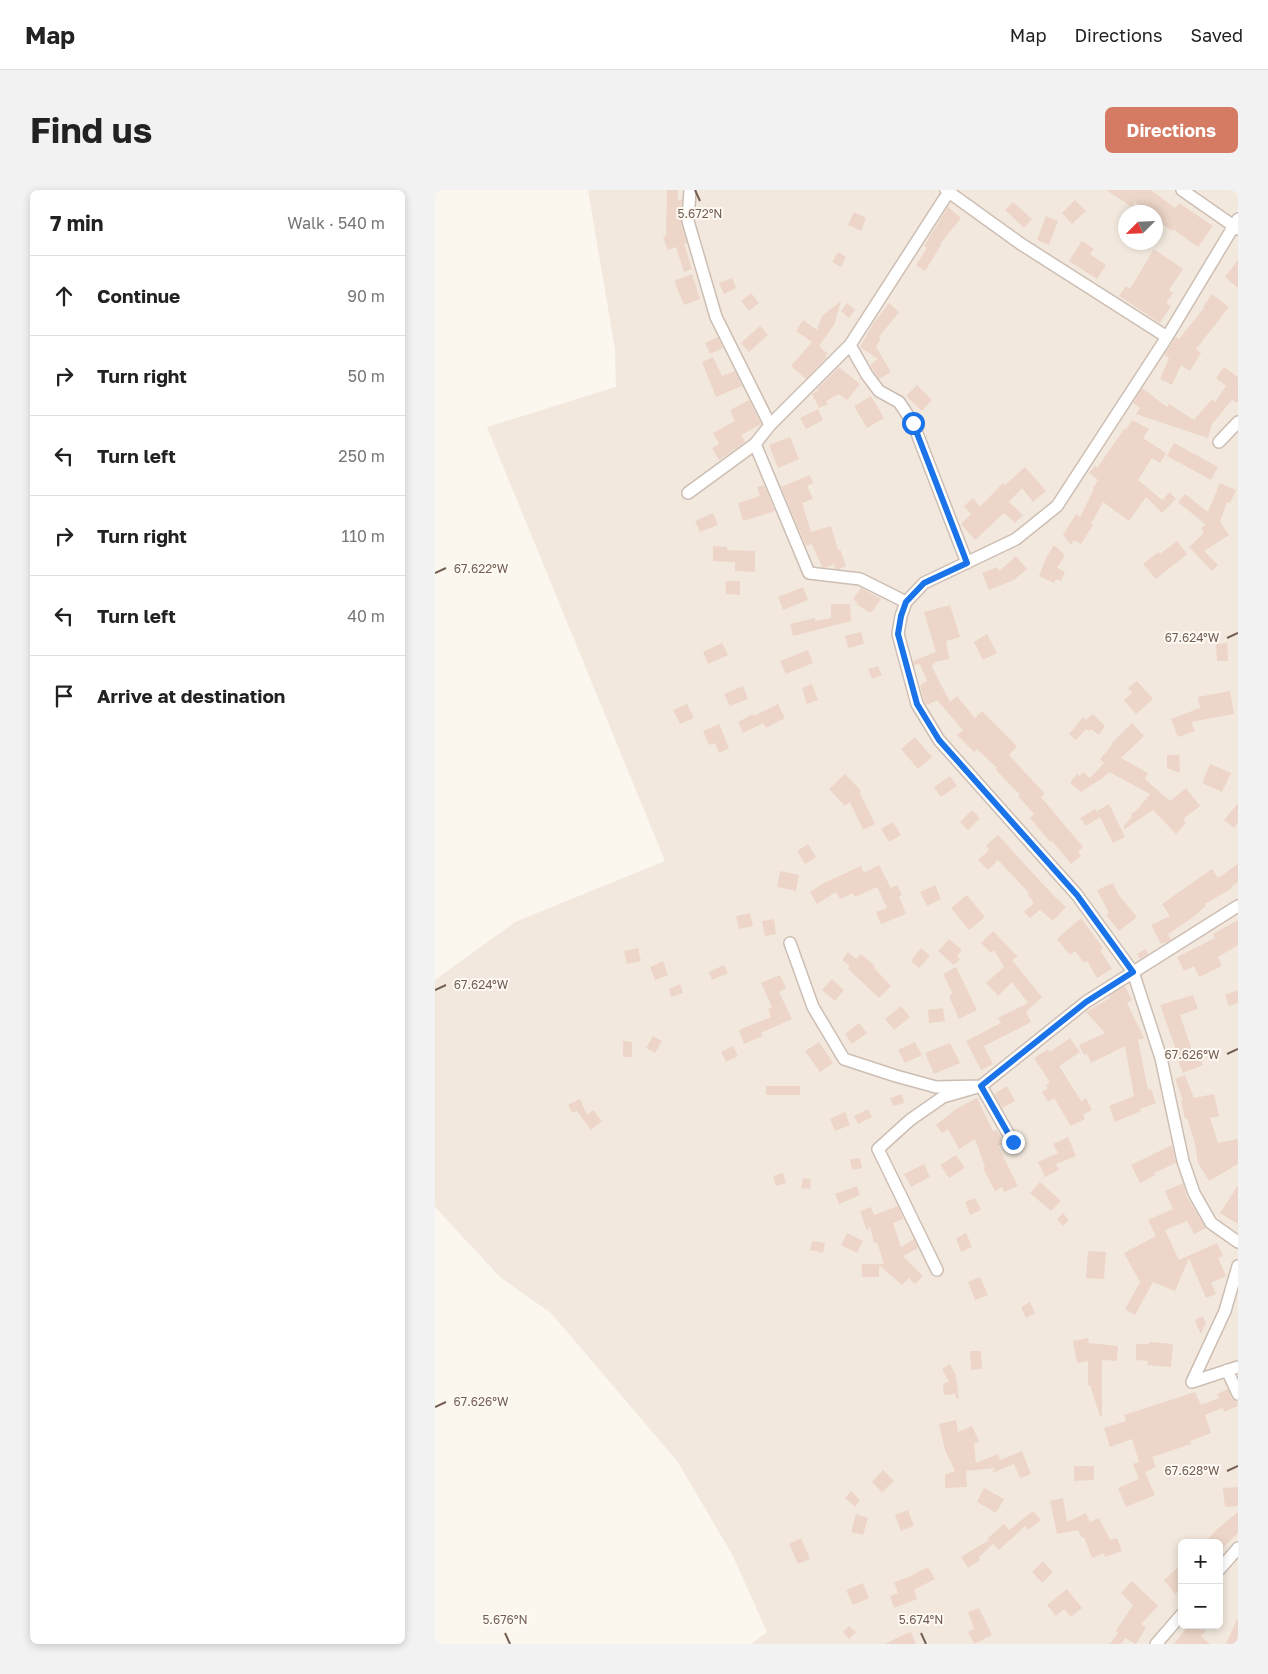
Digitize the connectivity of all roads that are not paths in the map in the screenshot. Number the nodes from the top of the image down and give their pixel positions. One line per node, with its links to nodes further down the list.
1 (689, 190): 8 (street)
2 (1181, 190): 4 (street)
3 (947, 191): 5 (street); 6 (street)
4 (1237, 224): 5 (street)
5 (1167, 337): 12 (street)
6 (850, 345): 8 (street); 12 (street)
7 (1238, 422): 9 (street)
8 (770, 424): 10 (street)
9 (1219, 442)
10 (755, 444): 11 (street); 13 (street)
11 (687, 493)
12 (967, 563): 13 (street)
13 (906, 602): 16 (street)
14 (1238, 906): 16 (street)
15 (790, 943): 17 (street)
16 (1133, 972): 17 (street); 19 (street)
17 (981, 1086): 18 (street); 21 (street)
18 (1013, 1142)
19 (1238, 1242)
20 (1238, 1266): 22 (street)
21 (937, 1270)
22 (1233, 1368): 23 (street)
23 (1238, 1394)
24 (1238, 1548): 25 (street)
25 (1223, 1565)
26 (1178, 1619): 27 (street)
27 (1156, 1644)

